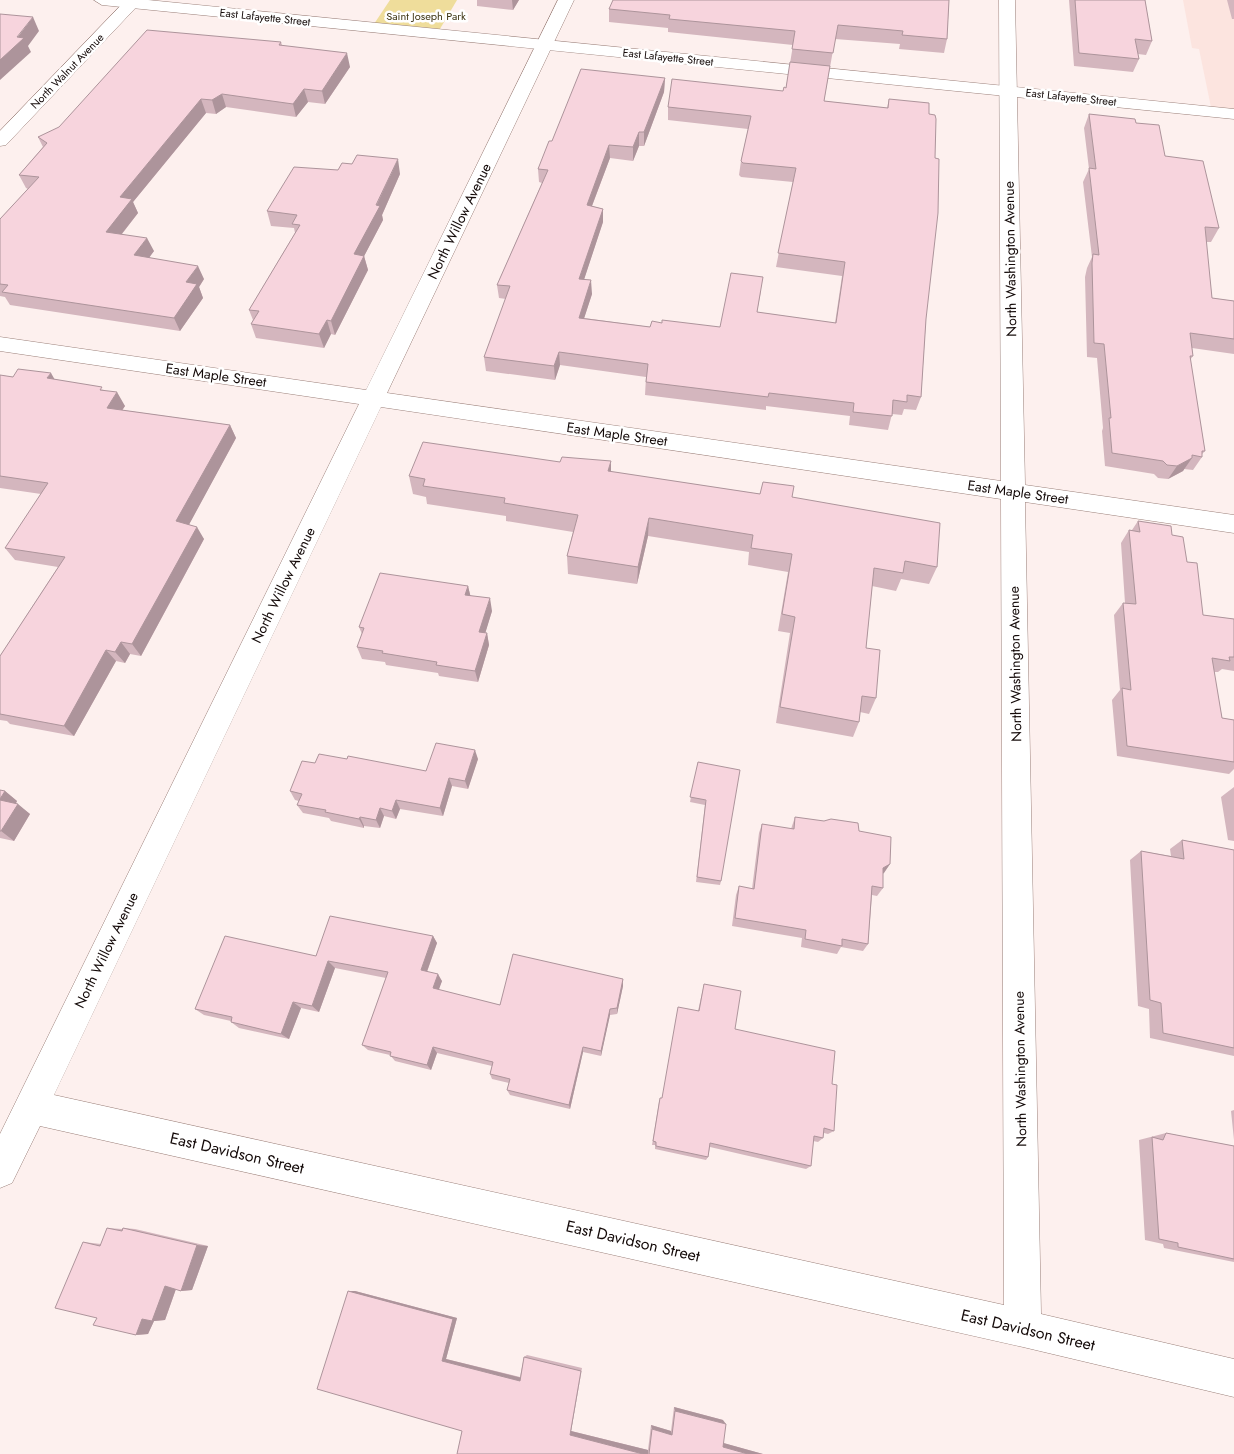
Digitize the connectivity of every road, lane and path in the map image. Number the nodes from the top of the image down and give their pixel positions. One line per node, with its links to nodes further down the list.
1 (102, 0): 4 (street, East Lafayette Street)
2 (566, 0): 5 (street, North Willow Avenue)
3 (1007, 0): 6 (street, North Washington Avenue)
4 (133, 2): 5 (street, East Lafayette Street); 8 (street, North Walnut Avenue)
5 (543, 45): 6 (street, East Lafayette Street); 10 (street, North Willow Avenue)
6 (1008, 90): 7 (street, East Lafayette Street); 11 (street, North Washington Avenue)
7 (1234, 114)
8 (0, 141)
9 (0, 344): 10 (street, East Maple Street)
10 (374, 398): 11 (street, East Maple Street); 13 (street, North Willow Avenue)
11 (1013, 492): 12 (street, East Maple Street); 15 (street, North Washington Avenue)
12 (1234, 524)
13 (30, 1106): 14 (street, North Willow Avenue); 15 (street, East Davidson Street)
14 (0, 1171)
15 (1023, 1328): 16 (street, East Davidson Street)
16 (1234, 1378)

